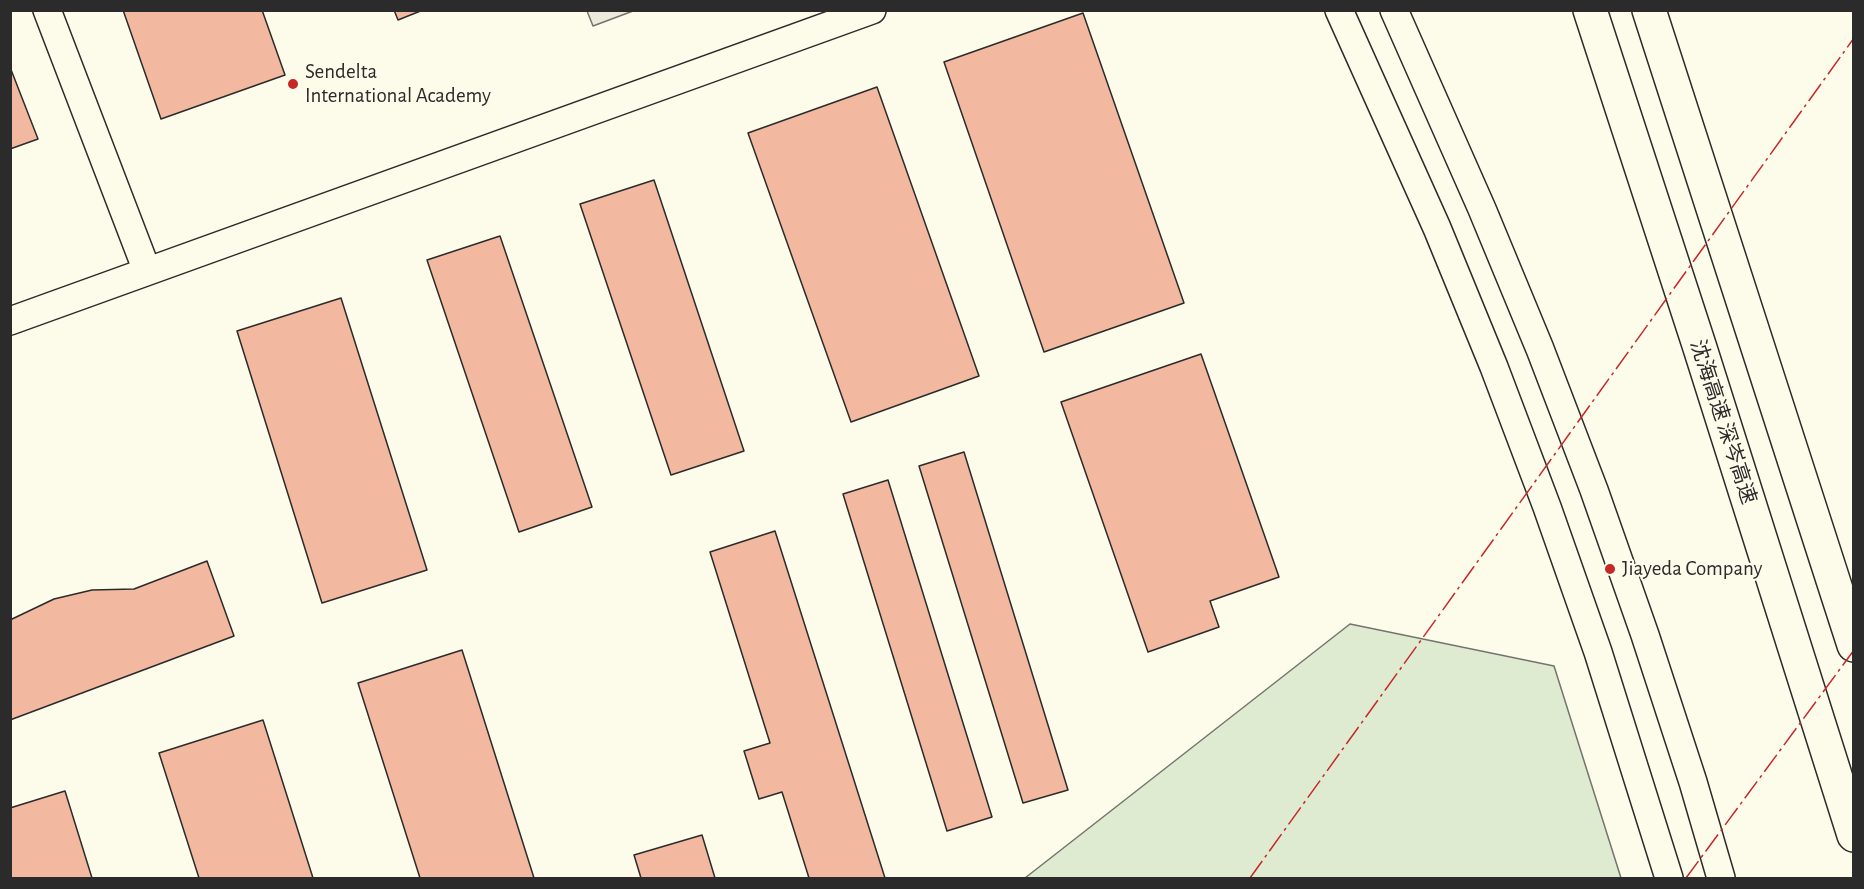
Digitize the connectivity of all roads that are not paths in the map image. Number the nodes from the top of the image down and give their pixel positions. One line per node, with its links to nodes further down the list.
1 (47, 10): 7 (street)
2 (872, 10): 7 (street)
3 (1339, 10): 13 (street)
4 (1394, 10): 14 (street)
5 (1590, 10): 12 (highway, 沈海高速 深岑高速)
6 (1649, 10): 9 (highway)
7 (147, 271): 8 (street)
8 (10, 321)
9 (1780, 417): 10 (highway); 11 (highway)
10 (1854, 595)
11 (1854, 645)
12 (1854, 835)
13 (1669, 879)
14 (1721, 879)

